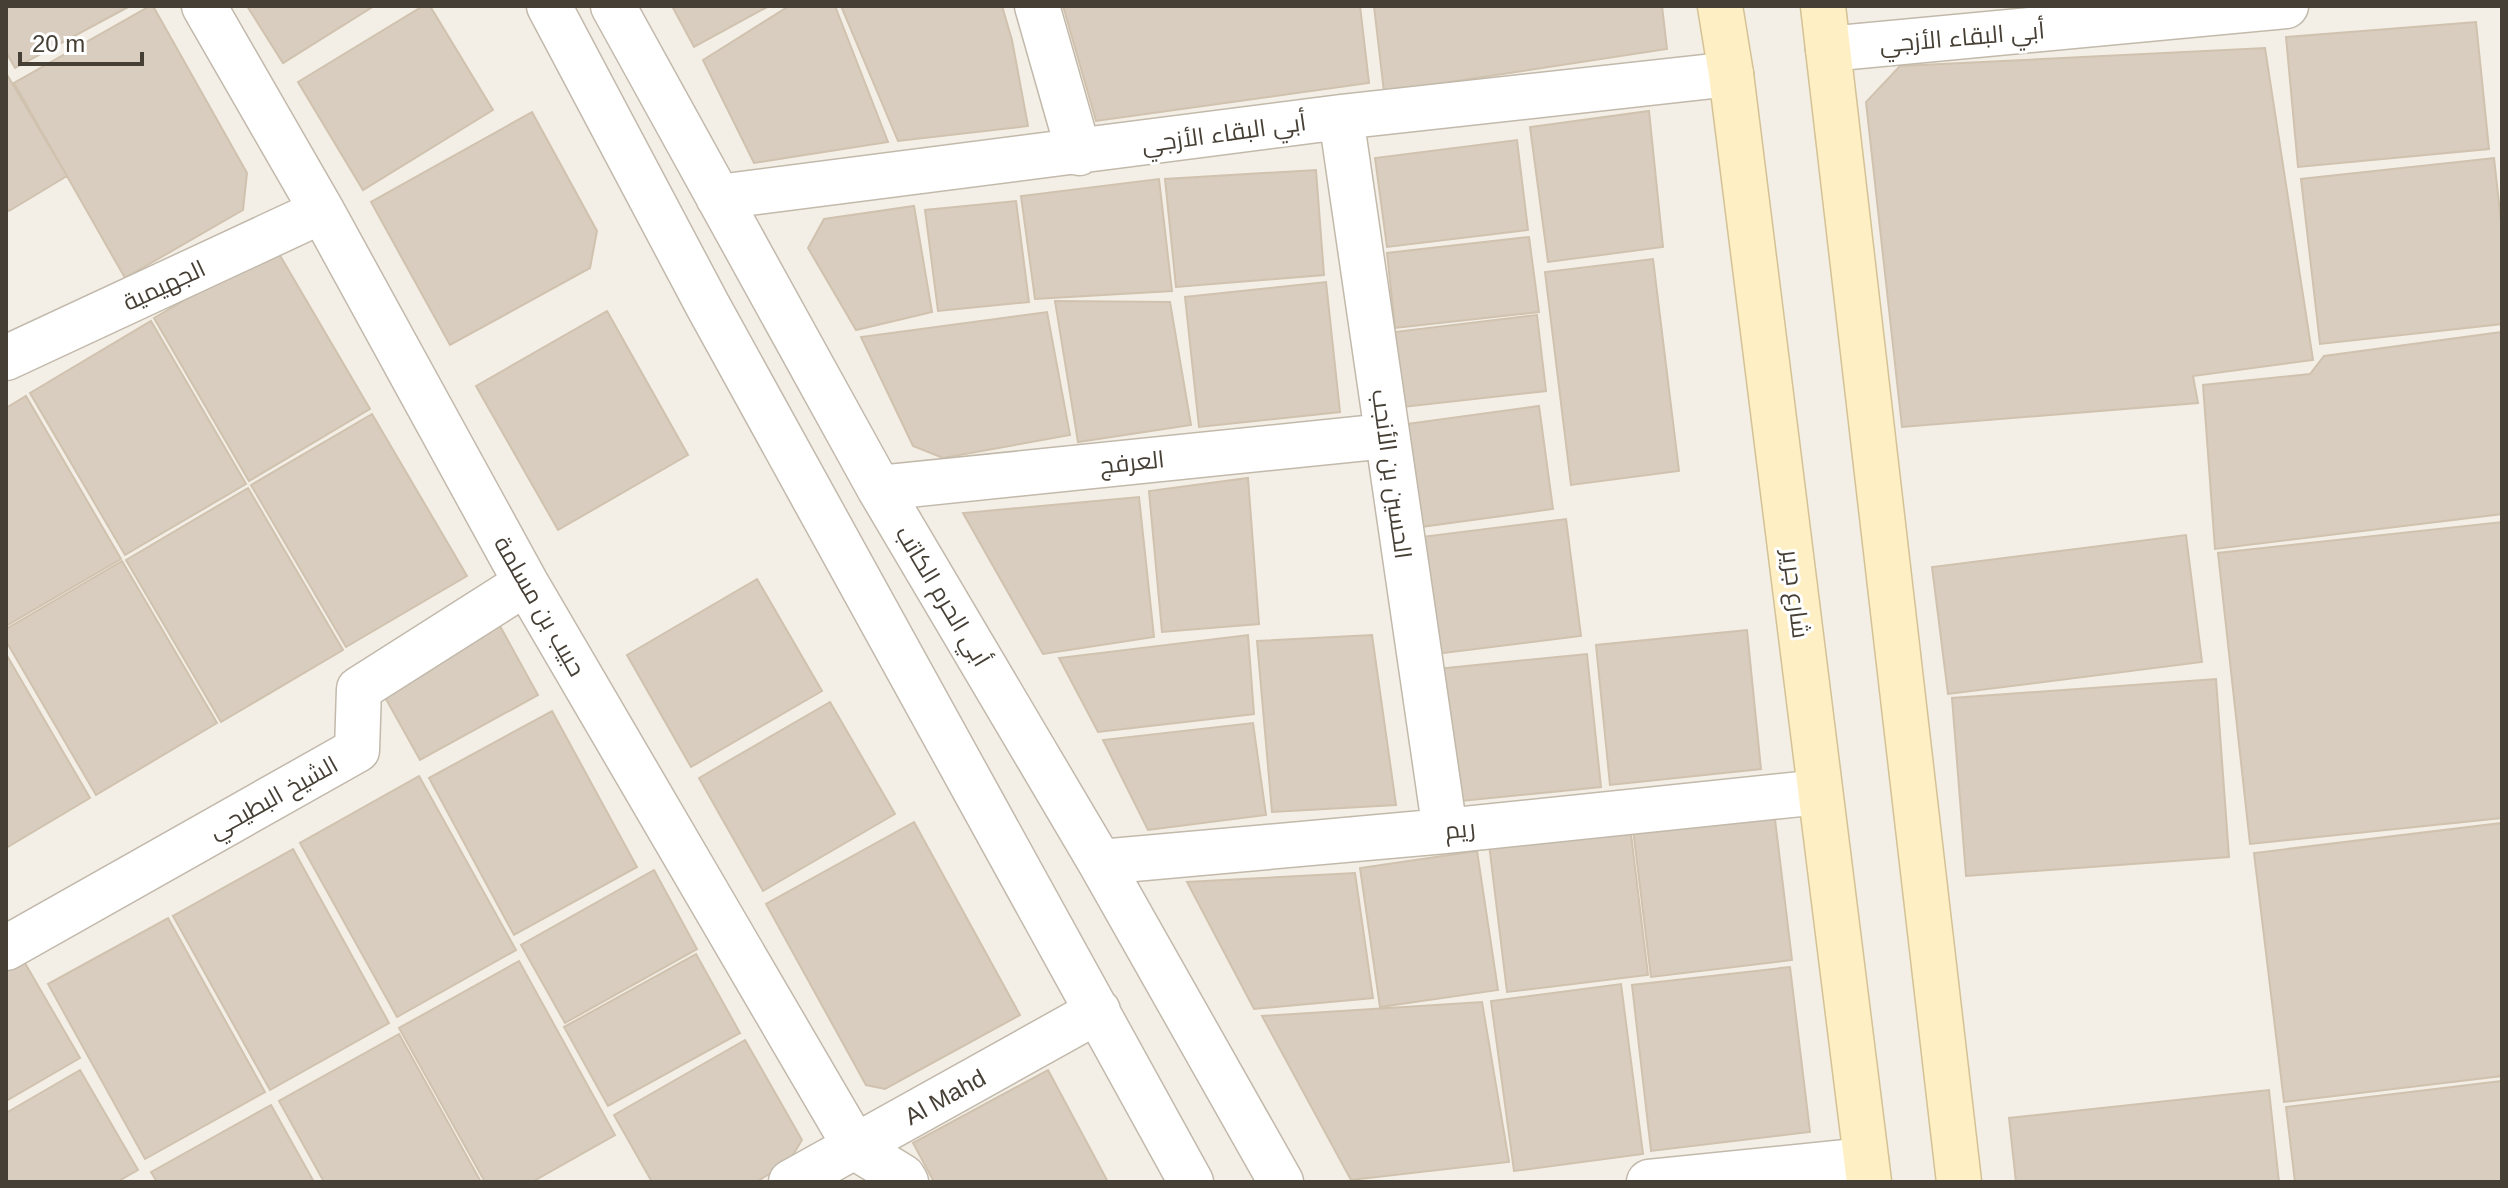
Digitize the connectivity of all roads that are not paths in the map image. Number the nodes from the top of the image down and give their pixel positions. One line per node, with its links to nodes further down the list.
1 (204, 6): 14 (street, حبيب بن مسلمة)
2 (549, 6): 23 (street)
3 (613, 6): 13 (street, أبي الحرم الكاتب)
4 (1037, 6): 12 (street)
5 (1720, 6): 10 (main road, شارع جرير)
6 (1823, 6): 9 (main road)
7 (2286, 6): 8 (street, أبي البقاء الأزجي)
8 (2184, 12): 9 (street, أبي البقاء الأزجي)
9 (1828, 49): 31 (main road)
10 (1731, 74): 11 (street, أبي البقاء الأزجي); 19 (main road, شارع جرير)
11 (1341, 117): 12 (street, أبي البقاء الأزجي); 16 (street, الحسين بن الأنجب)
12 (1079, 153): 13 (street, أبي البقاء الأزجي)
13 (718, 197): 17 (street, أبي الحرم الكاتب)
14 (322, 211): 15 (street, الجهيمية); 18 (street, حبيب بن مسلمة)
15 (6, 358)
16 (1386, 436): 17 (street, العرفج); 20 (street, الحسين بن الأنجب)
17 (879, 488): 21 (street, أبي الحرم الكاتب)
18 (526, 583): 22 (street, الشيخ البطيحي); 24 (street, حبيب بن مسلمة)
19 (1820, 792): 20 (street, ريم); 25 (main road, شارع جرير)
20 (1445, 831): 21 (street, ريم)
21 (1100, 862): 29 (street, أبي الحرم الكاتب)
22 (6, 948)
23 (1098, 1011): 24 (street, Al Mahd); 28 (street)
24 (856, 1148): 26 (street, Al Mahd); 27 (street, حبيب بن مسلمة)
25 (1867, 1171): 30 (street)
26 (791, 1182)
27 (906, 1182)
28 (1191, 1182)
29 (1281, 1182)
30 (1649, 1182)
31 (1959, 1182)

